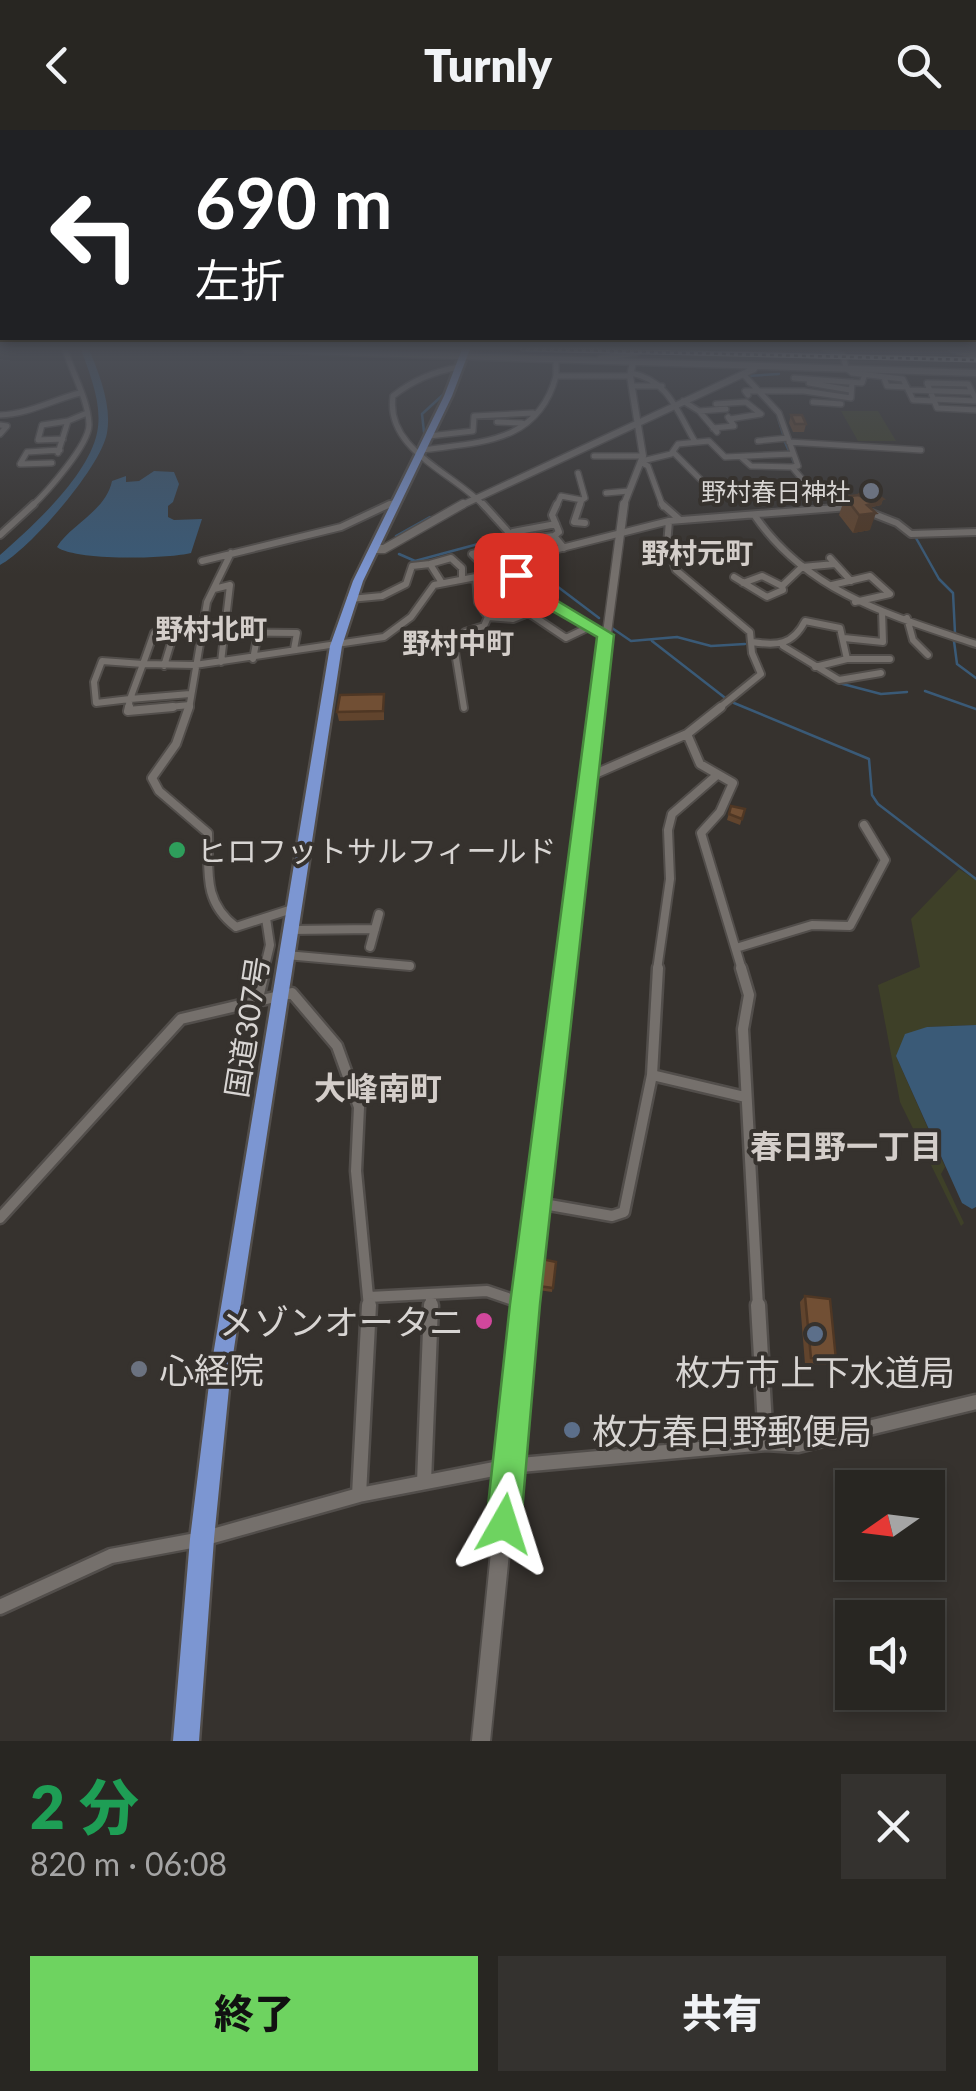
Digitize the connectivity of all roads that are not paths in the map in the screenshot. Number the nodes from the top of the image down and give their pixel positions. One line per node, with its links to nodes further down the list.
1 (46, 424): 16 (street)
2 (67, 424): 18 (street)
3 (88, 424): 50 (street)
4 (394, 424): 24 (street)
5 (435, 424): 24 (highway, 国道307号)
6 (473, 424): 24 (street)
7 (497, 424): 20 (street)
8 (520, 424): 20 (street)
9 (632, 424): 37 (street)
10 (639, 424): 31 (street)
11 (688, 424): 21 (street)
12 (710, 424): 13 (street)
13 (733, 424)
14 (779, 424): 19 (street)
15 (0, 425): 17 (street)
16 (42, 425): 18 (street)
17 (0, 434)
18 (63, 439): 25 (street)
19 (786, 439): 22 (street); 26 (street); 28 (street)
20 (492, 440): 24 (street)
21 (694, 440): 27 (street); 30 (street)
22 (767, 440): 23 (street); 28 (street)
23 (758, 441)
24 (426, 445): 37 (street); 39 (highway, 国道307号)
25 (60, 450): 25 (street)
26 (921, 450)
27 (673, 452): 31 (street); 34 (street)
28 (789, 455): 30 (street); 32 (street)
29 (594, 456): 31 (street)
30 (742, 457): 32 (street)
31 (642, 460): 35 (street); 42 (street)
32 (794, 467): 40 (street)
33 (578, 473): 38 (street)
34 (700, 479)
35 (629, 491): 36 (street); 48 (street)
36 (606, 493)
37 (476, 497): 53 (street); 55 (street)
38 (582, 500): 44 (street); 45 (street)
39 (397, 501): 53 (highway, 国道307号); 54 (street)
40 (849, 506): 41 (street); 49 (street)
41 (756, 516): 42 (street); 60 (street)
42 (679, 519): 43 (street)
43 (669, 521): 48 (street); 85 (street)
44 (556, 522): 45 (street); 51 (street); 51 (street)
45 (574, 522): 46 (street)
46 (585, 523)
47 (976, 532): 49 (street)
48 (618, 533): 52 (street); 83 (street)
49 (913, 534)
50 (0, 535)
51 (554, 536): 52 (street)
52 (564, 548): 55 (street)
53 (374, 549): 72 (highway, 国道307号)
54 (230, 553): 56 (street); 71 (street)
55 (530, 556): 58 (street)
56 (202, 560)
57 (832, 561): 60 (street); 66 (street)
58 (510, 562): 61 (street); 61 (street); 62 (street)
59 (430, 564): 65 (street); 67 (street); 72 (street)
60 (802, 567): 69 (street); 70 (street)
61 (487, 569): 63 (street)
62 (516, 575): 75 (street); 78 (street)
63 (476, 577): 65 (street); 76 (street)
64 (734, 577): 68 (street)
65 (462, 579): 67 (street)
66 (850, 581): 69 (street); 73 (street)
67 (442, 583): 87 (street)
68 (744, 583): 70 (street); 70 (street)
69 (832, 585): 73 (street)
70 (782, 586)
71 (214, 589): 79 (street); 80 (street)
72 (350, 599): 87 (highway, 国道307号)
73 (856, 602): 74 (street)
74 (882, 611): 77 (street); 84 (street)
75 (528, 613): 76 (street); 78 (street)
76 (488, 618): 103 (street)
77 (906, 618): 86 (street); 90 (street)
78 (588, 627): 83 (street)
79 (202, 631): 81 (street); 97 (street)
80 (226, 632): 82 (street); 94 (street)
81 (174, 633): 95 (street); 96 (street)
82 (258, 633): 89 (street); 92 (street)
83 (606, 635): 106 (street)
84 (844, 638): 88 (street); 91 (street)
85 (752, 642): 88 (street); 104 (street)
86 (976, 644)
87 (336, 646): 89 (street); 108 (highway, 国道307号)
88 (783, 646): 98 (street)
89 (294, 649): 92 (street)
90 (928, 655)
91 (847, 658): 93 (street); 98 (street)
92 (253, 659): 94 (street)
93 (890, 659)
94 (221, 662): 97 (street)
95 (144, 664): 96 (street); 101 (street); 101 (street)
96 (164, 666): 97 (street)
97 (195, 666): 100 (street)
98 (815, 667): 99 (street)
99 (882, 684)
100 (190, 694): 101 (street); 102 (street)
101 (130, 699): 102 (street)
102 (190, 705): 110 (street)
103 (464, 708)
104 (687, 734): 105 (street); 106 (street)
105 (717, 775): 114 (street); 119 (street)
106 (588, 777): 121 (street)
107 (864, 825): 114 (street)
108 (292, 909): 110 (street); 112 (highway, 国道307号)
109 (379, 914): 111 (street)
110 (266, 918): 118 (street)
111 (375, 929): 112 (street); 113 (street)
112 (290, 930): 115 (highway, 国道307号)
113 (370, 948)
114 (736, 948): 120 (street)
115 (286, 955): 116 (street); 117 (highway, 国道307号)
116 (410, 966)
117 (278, 994): 118 (street); 124 (street); 131 (highway, 国道307号)
118 (258, 998): 122 (street)
119 (652, 1075): 120 (street); 121 (street)
120 (745, 1097): 127 (street)
121 (538, 1203): 125 (street)
122 (0, 1218)
123 (431, 1296): 124 (street); 125 (street); 129 (street)
124 (369, 1297): 130 (street)
125 (525, 1304): 128 (street)
126 (976, 1402): 127 (street)
127 (766, 1443): 128 (street)
128 (510, 1466): 129 (street); 134 (street)
129 (424, 1482): 130 (street)
130 (359, 1495): 131 (street)
131 (202, 1539): 132 (street); 133 (highway, 国道307号)
132 (0, 1607)
133 (186, 1741)
134 (481, 1741)

